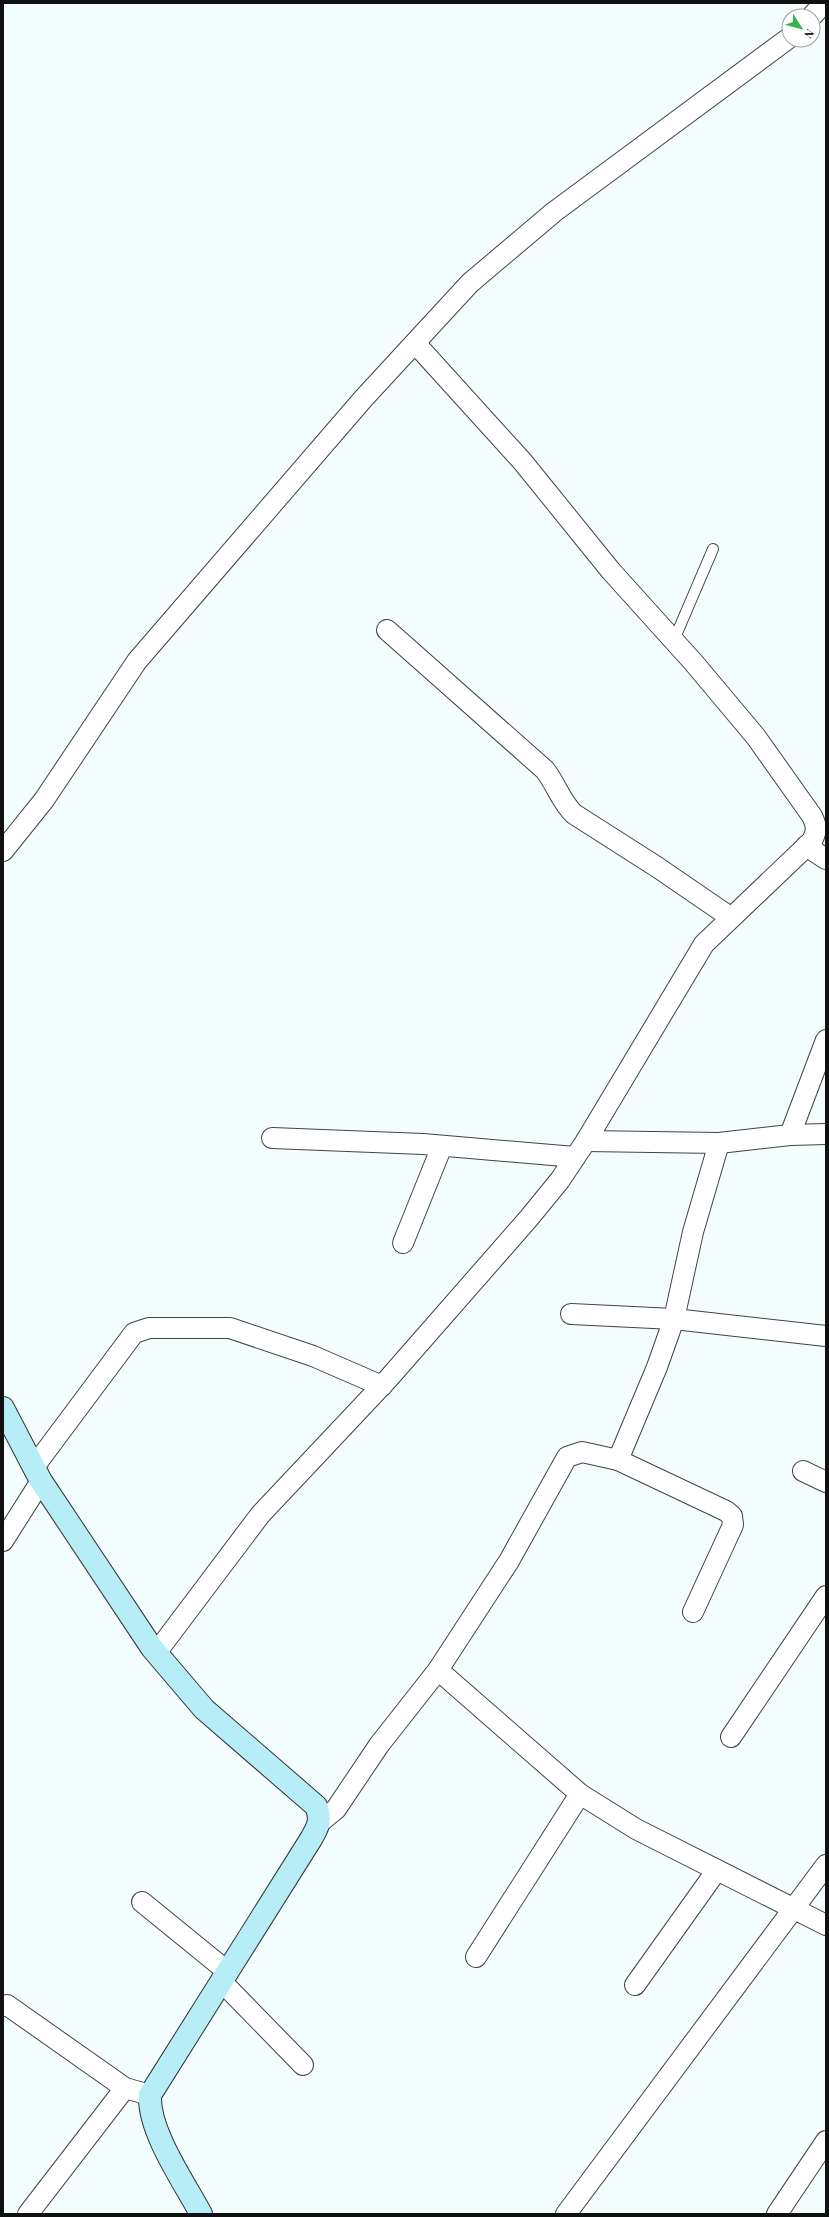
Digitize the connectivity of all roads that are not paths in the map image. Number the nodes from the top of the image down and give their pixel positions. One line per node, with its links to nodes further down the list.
1 (781, 44): 2 (street)
2 (415, 343): 5 (street); 7 (street)
3 (714, 549): 5 (lane)
4 (387, 630): 9 (street)
5 (674, 640): 6 (street)
6 (806, 846): 8 (street); 9 (street)
7 (3, 851)
8 (826, 859)
9 (730, 917): 16 (street)
10 (826, 1040): 12 (street)
11 (826, 1134): 12 (street)
12 (790, 1135): 14 (street)
13 (272, 1138): 15 (street)
14 (719, 1143): 16 (street); 19 (street)
15 (442, 1146): 16 (street); 17 (street)
16 (580, 1149): 21 (street)
17 (403, 1243)
18 (571, 1314): 19 (street)
19 (674, 1319): 20 (street); 23 (street)
20 (826, 1336)
21 (382, 1386): 25 (street); 30 (street)
22 (3, 1408): 25 (street)
23 (618, 1460): 29 (street); 31 (street)
24 (803, 1471): 26 (street)
25 (37, 1474): 27 (street); 30 (street)
26 (826, 1482)
27 (3, 1541)
28 (826, 1596): 32 (street)
29 (693, 1612)
30 (156, 1653): 34 (street)
31 (438, 1670): 33 (street); 34 (street)
32 (731, 1737)
33 (580, 1794): 36 (street); 40 (street)
34 (320, 1823): 41 (street)
35 (826, 1866): 38 (street)
36 (717, 1870): 38 (street); 42 (street)
37 (142, 1902): 41 (street)
38 (794, 1909): 39 (street); 50 (street)
39 (826, 1925)
40 (476, 1957)
41 (225, 1977): 44 (street); 46 (street)
42 (635, 1985)
43 (3, 2006): 45 (street)
44 (303, 2065)
45 (125, 2088): 46 (street); 48 (street)
46 (150, 2095): 49 (street)
47 (826, 2141): 51 (street)
48 (28, 2214)
49 (201, 2214)
50 (566, 2214)
51 (777, 2214)

